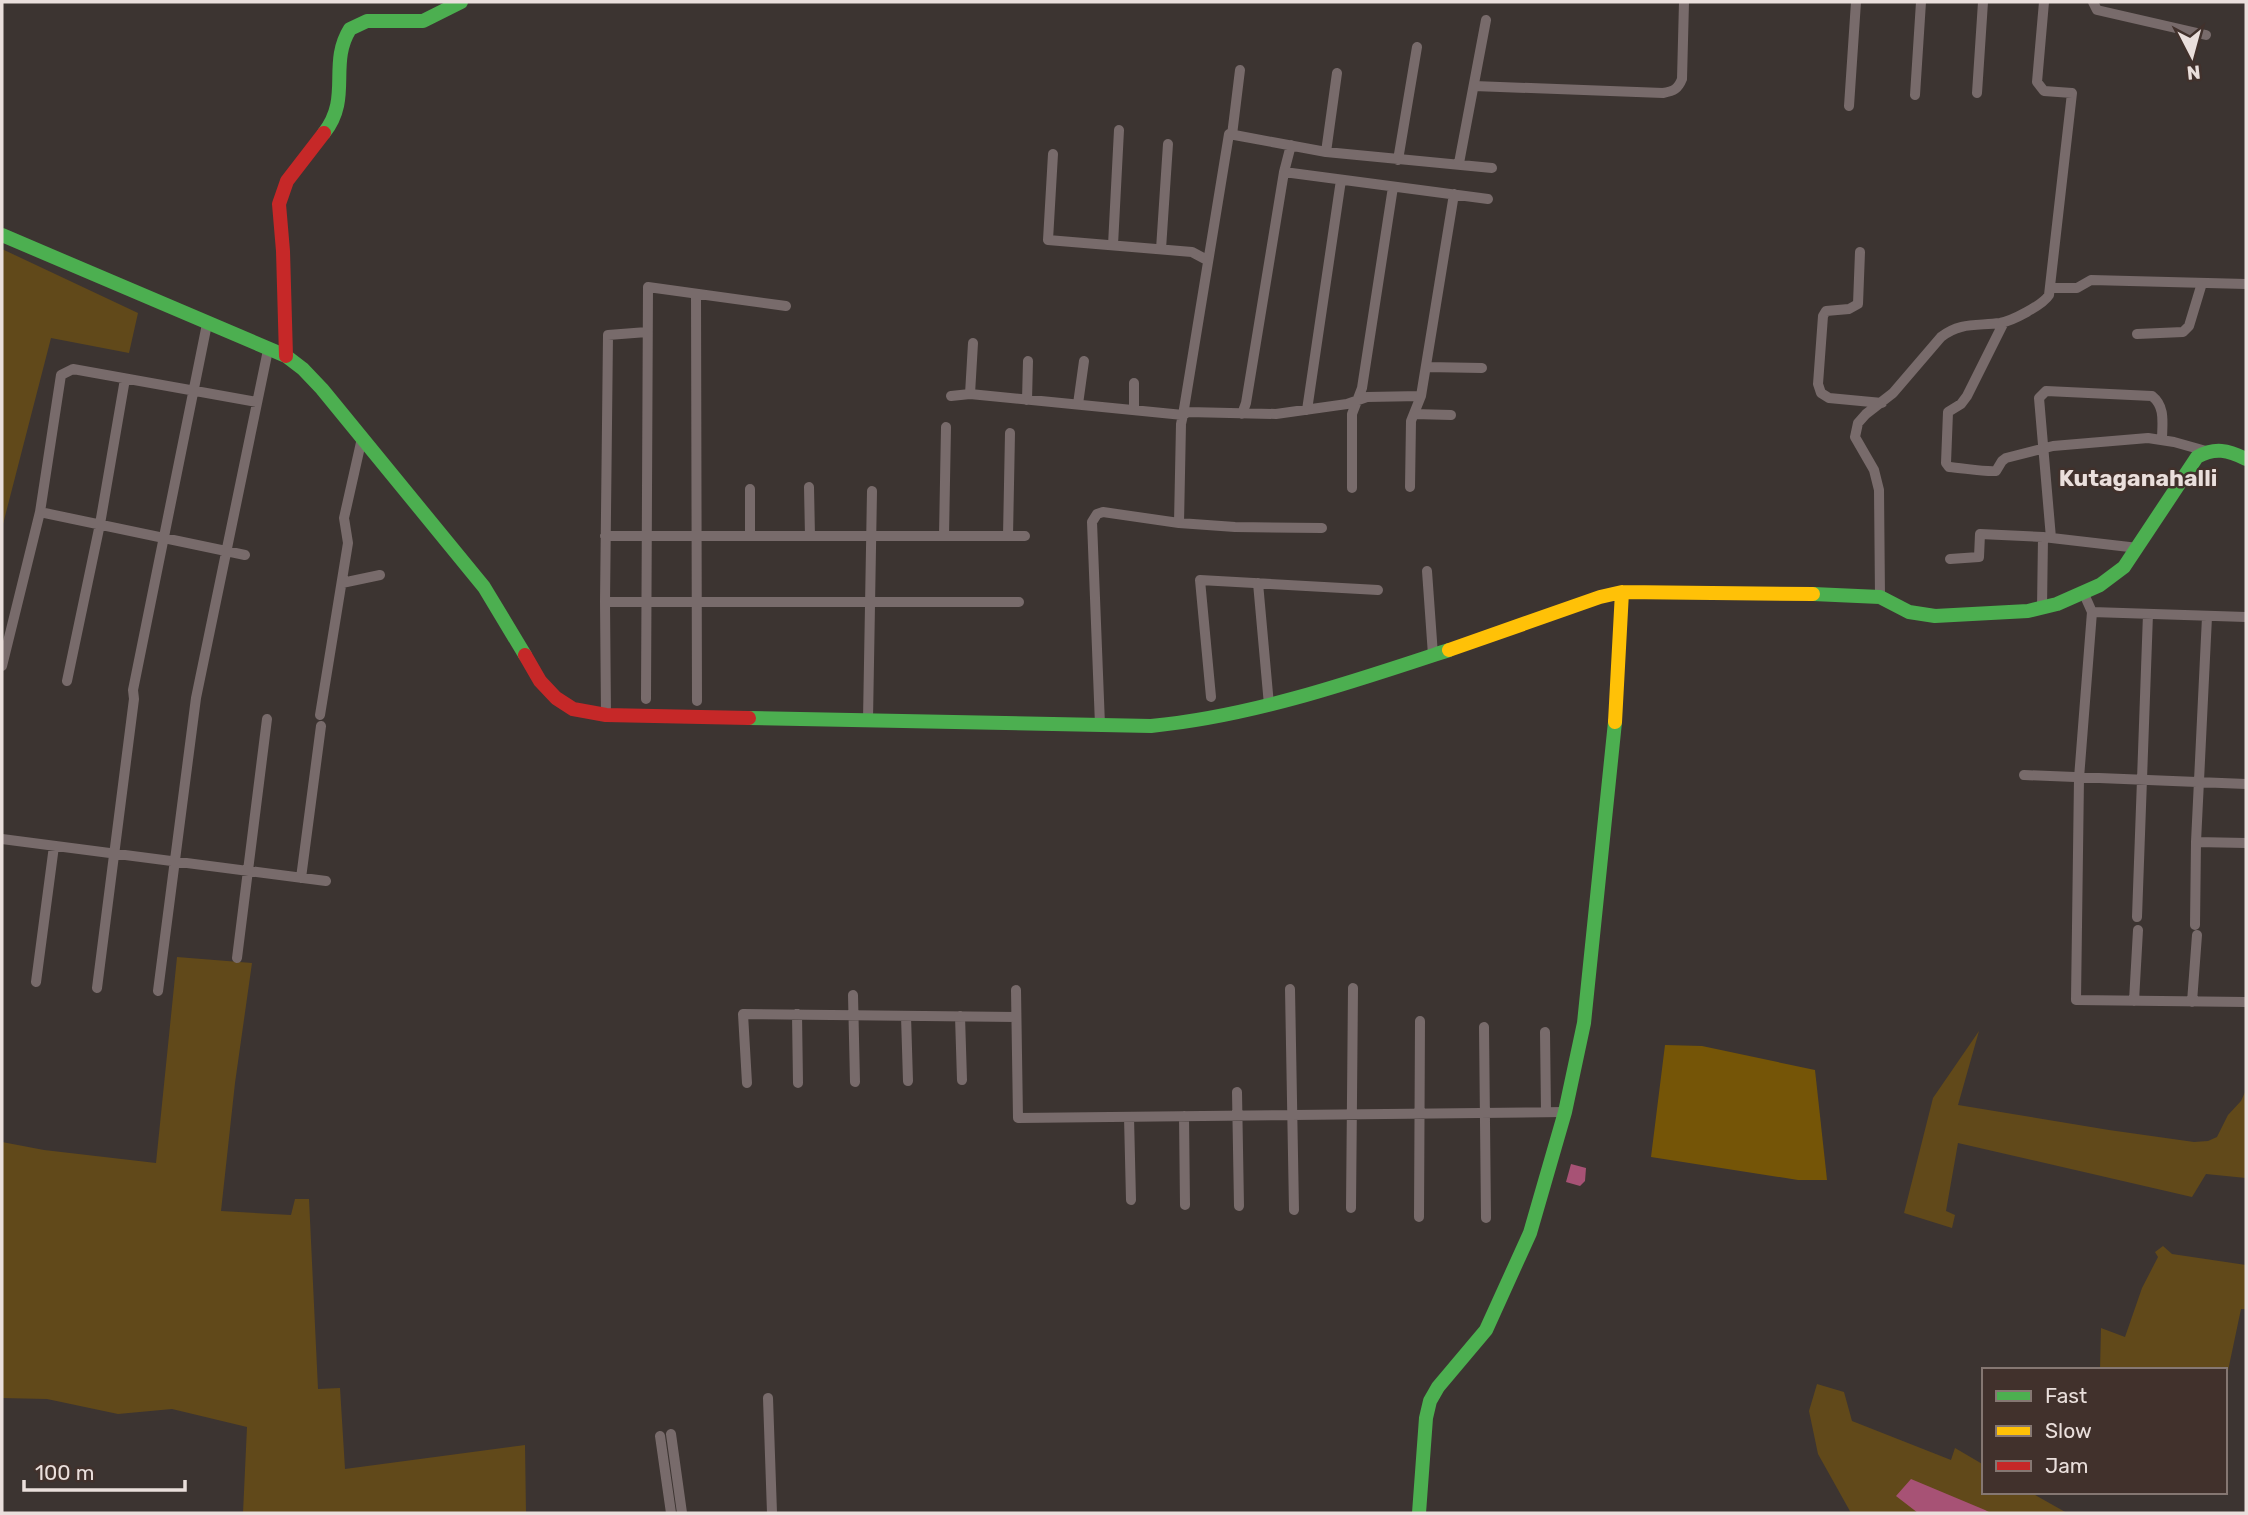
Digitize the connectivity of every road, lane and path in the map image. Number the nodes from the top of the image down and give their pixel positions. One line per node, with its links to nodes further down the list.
1 (461, 2): 47 (street)
2 (1684, 2): 13 (street)
3 (1856, 2): 16 (street)
4 (1921, 2): 15 (street)
5 (1983, 2): 14 (street)
6 (2044, 2): 38 (street)
7 (2093, 2): 9 (street)
8 (1486, 20): 13 (street)
9 (2206, 35)
10 (1417, 47): 23 (street)
11 (1240, 69): 18 (street)
12 (1337, 73): 21 (street)
13 (1474, 86): 24 (street)
14 (1977, 93)
15 (1915, 96)
16 (1849, 106)
17 (1119, 130): 32 (street)
18 (1232, 135): 20 (street); 35 (street)
19 (1168, 144): 33 (street)
20 (1291, 145): 21 (street); 26 (street)
21 (1326, 152): 23 (street)
22 (1053, 154): 32 (street)
23 (1398, 160): 24 (street)
24 (1459, 163): 25 (street)
25 (1492, 168)
26 (1284, 172): 27 (street); 65 (street)
27 (1341, 180): 28 (street); 64 (street)
28 (1393, 187): 29 (street); 59 (street)
29 (1454, 194): 30 (street); 50 (street)
30 (1488, 199)
31 (2, 235): 42 (street)
32 (1113, 245): 33 (street)
33 (1161, 248): 35 (street)
34 (1860, 251): 61 (street)
35 (1207, 260): 67 (street)
36 (2202, 283): 37 (street); 38 (street); 44 (street)
37 (2246, 284)
38 (2050, 288): 41 (street)
39 (696, 294): 40 (street); 43 (street); 87 (street)
40 (786, 306)
41 (2004, 322): 61 (street); 73 (street)
42 (207, 324): 46 (street); 54 (street)
43 (647, 332): 85 (street); 86 (street)
44 (2137, 334)
45 (973, 343): 55 (street)
46 (268, 350): 47 (street); 60 (street)
47 (286, 356): 71 (street)
48 (1028, 361): 58 (street)
49 (1083, 361): 62 (street)
50 (1426, 367): 51 (street); 57 (street)
51 (1482, 368)
52 (125, 379): 54 (street); 81 (street); 83 (street)
53 (1134, 383): 63 (street)
54 (192, 391): 60 (street); 94 (street)
55 (970, 394): 56 (street); 58 (street)
56 (951, 396)
57 (1421, 396): 59 (street); 66 (street)
58 (1027, 400): 62 (street)
59 (1357, 400): 64 (street); 78 (street)
60 (257, 402): 97 (street)
61 (1883, 403): 107 (street)
62 (1078, 404): 63 (street)
63 (1134, 409): 67 (street)
64 (1307, 410): 65 (street)
65 (1242, 414): 67 (street)
66 (1414, 414): 68 (street); 77 (street)
67 (1183, 415): 82 (street)
68 (1451, 415)
69 (946, 427): 91 (street)
70 (1010, 433): 92 (street)
71 (362, 438): 102 (street); 126 (street)
72 (2162, 440): 73 (street); 73 (street); 74 (street)
73 (2044, 449): 95 (street)
74 (2206, 451): 75 (street); 96 (street)
75 (2246, 459)
76 (809, 487): 89 (street)
77 (1410, 487)
78 (1352, 488)
79 (750, 489): 88 (street)
80 (872, 491): 90 (street)
81 (40, 512): 83 (street); 119 (street)
82 (1179, 523): 84 (street); 129 (street)
83 (100, 524): 94 (street); 120 (street)
84 (1322, 528)
85 (606, 536): 86 (street); 108 (street)
86 (646, 536): 87 (street); 109 (street)
87 (696, 536): 88 (street); 110 (street)
88 (750, 536): 89 (street)
89 (810, 536): 90 (street)
90 (871, 536): 91 (street); 111 (street)
91 (944, 536): 92 (street)
92 (1008, 536): 93 (street)
93 (1025, 536)
94 (164, 538): 97 (street); 140 (street)
95 (2047, 538): 96 (street); 99 (street); 113 (street)
96 (2138, 548): 106 (street)
97 (226, 551): 98 (street); 141 (street)
98 (245, 555)
99 (1950, 559)
100 (1427, 571): 118 (street)
101 (380, 575): 102 (street)
102 (342, 583): 125 (street)
103 (1258, 583): 104 (street); 121 (street); 124 (street)
104 (1378, 590)
105 (1622, 592): 107 (street); 118 (street); 173 (street)
106 (2084, 594): 113 (street); 114 (street)
107 (1880, 597): 113 (street)
108 (605, 602): 109 (street); 126 (street)
109 (646, 602): 110 (street); 122 (street)
110 (696, 602): 111 (street); 123 (street)
111 (870, 602): 112 (street); 128 (street)
112 (1019, 602)
113 (2042, 608)
114 (2092, 612): 115 (street); 132 (street)
115 (2148, 614): 116 (street); 133 (street)
116 (2207, 617): 117 (street); 134 (street)
117 (2246, 617)
118 (1433, 655): 124 (street)
119 (2, 666)
120 (67, 681)
121 (1211, 697)
122 (646, 699)
123 (697, 701)
124 (1269, 705): 129 (street)
125 (320, 715)
126 (606, 715): 128 (street)
127 (267, 719): 142 (street)
128 (868, 720): 129 (street)
129 (1100, 725)
130 (321, 726): 143 (street)
131 (2024, 775): 132 (street)
132 (2079, 778): 133 (street); 155 (street)
133 (2143, 780): 134 (street); 145 (street)
134 (2200, 783): 135 (street); 137 (street)
135 (2246, 784)
136 (2, 839): 139 (street)
137 (2196, 842): 138 (street); 156 (street)
138 (2246, 843)
139 (54, 846): 140 (street); 148 (street)
140 (114, 853): 141 (street); 149 (street)
141 (175, 862): 142 (street); 153 (street)
142 (248, 871): 143 (street); 147 (street)
143 (301, 878): 144 (street)
144 (326, 881)
145 (2137, 917)
146 (2138, 930): 155 (street)
147 (237, 958)
148 (36, 982)
149 (97, 988)
150 (1353, 988): 175 (street)
151 (1290, 989): 178 (street)
152 (1016, 990): 162 (street)
153 (158, 991)
154 (853, 995): 159 (street)
155 (2134, 1001): 156 (street)
156 (2192, 1002): 157 (street)
157 (2246, 1002)
158 (797, 1014): 159 (street); 169 (street); 170 (street)
159 (853, 1015): 160 (street); 168 (street)
160 (906, 1016): 161 (street); 167 (street)
161 (960, 1016): 162 (street); 166 (street)
162 (1016, 1017): 179 (street)
163 (1420, 1021): 176 (street)
164 (1484, 1027): 174 (street)
165 (1545, 1032): 172 (street)
166 (962, 1080)
167 (908, 1081)
168 (855, 1082)
169 (747, 1083)
170 (798, 1083)
171 (1237, 1092): 177 (street)
172 (1546, 1112): 173 (street); 174 (street)
173 (1565, 1112): 192 (street)
174 (1484, 1113): 176 (street); 187 (street)
175 (1353, 1114): 176 (street); 178 (street); 184 (street)
176 (1419, 1114): 186 (street)
177 (1237, 1115): 178 (street); 180 (street); 183 (street)
178 (1293, 1115): 185 (street)
179 (1129, 1116): 180 (street); 181 (street)
180 (1184, 1116): 182 (street)
181 (1131, 1200)
182 (1185, 1205)
183 (1239, 1206)
184 (1351, 1208)
185 (1294, 1210)
186 (1419, 1217)
187 (1486, 1218)
188 (768, 1398): 191 (street)
189 (671, 1513): 190 (street)
190 (682, 1513)
191 (772, 1513)
192 (1419, 1513)

